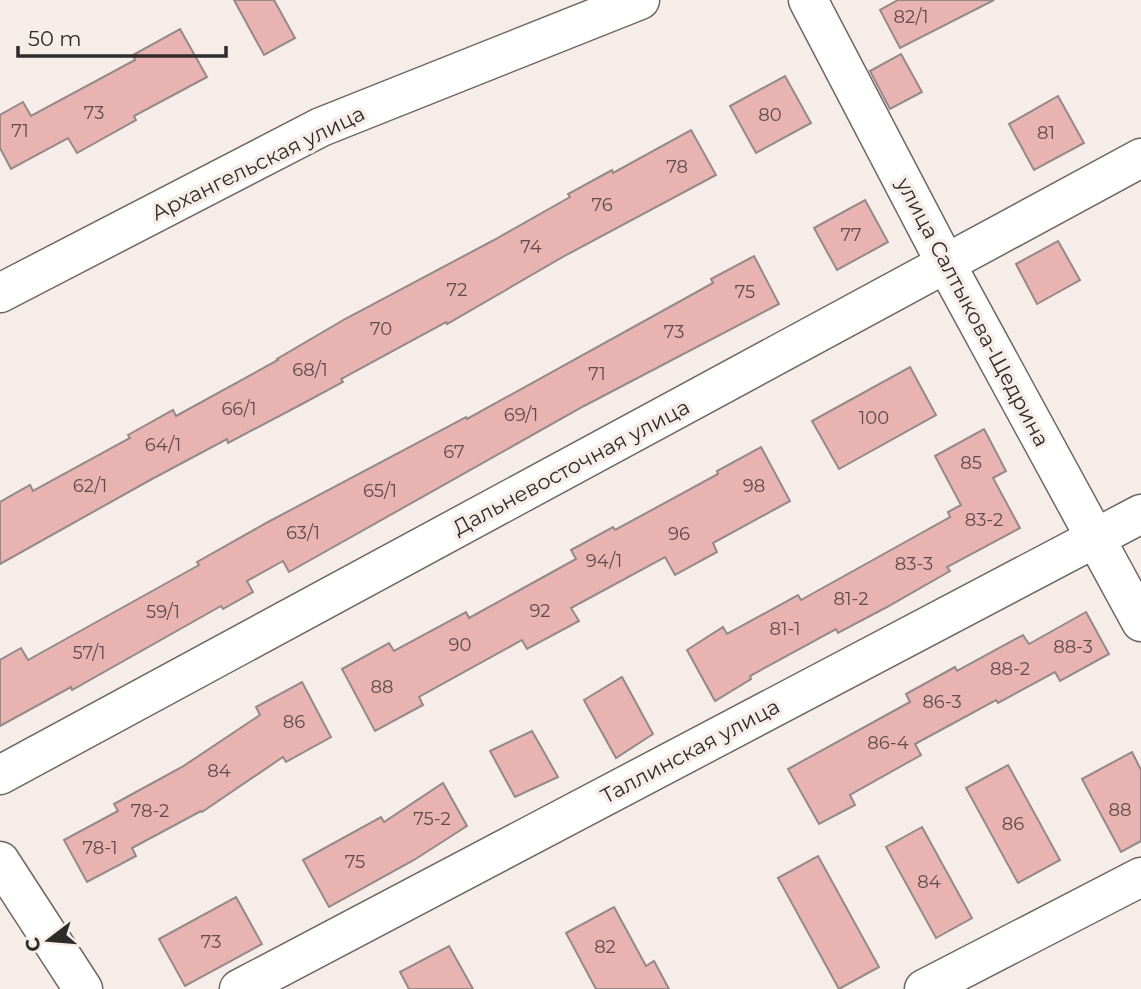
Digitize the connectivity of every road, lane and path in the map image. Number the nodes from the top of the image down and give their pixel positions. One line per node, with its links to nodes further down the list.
1 (640, 0): 5 (street, Архангельская улица)
2 (808, 0): 4 (street, улица Салтыкова-Щедрина)
3 (1141, 158): 4 (street, Дальневосточная улица)
4 (946, 264): 7 (street, улица Салтыкова-Щедрина); 9 (street, Дальневосточная улица)
5 (0, 293)
6 (1141, 514): 7 (street, Таллинская улица)
7 (1095, 538): 8 (street, улица Салтыкова-Щедрина); 13 (street, Таллинская улица)
8 (1141, 622)
9 (0, 775)
10 (0, 861): 12 (street)
11 (1141, 877): 14 (street)
12 (83, 989)
13 (239, 989)
14 (924, 989)

